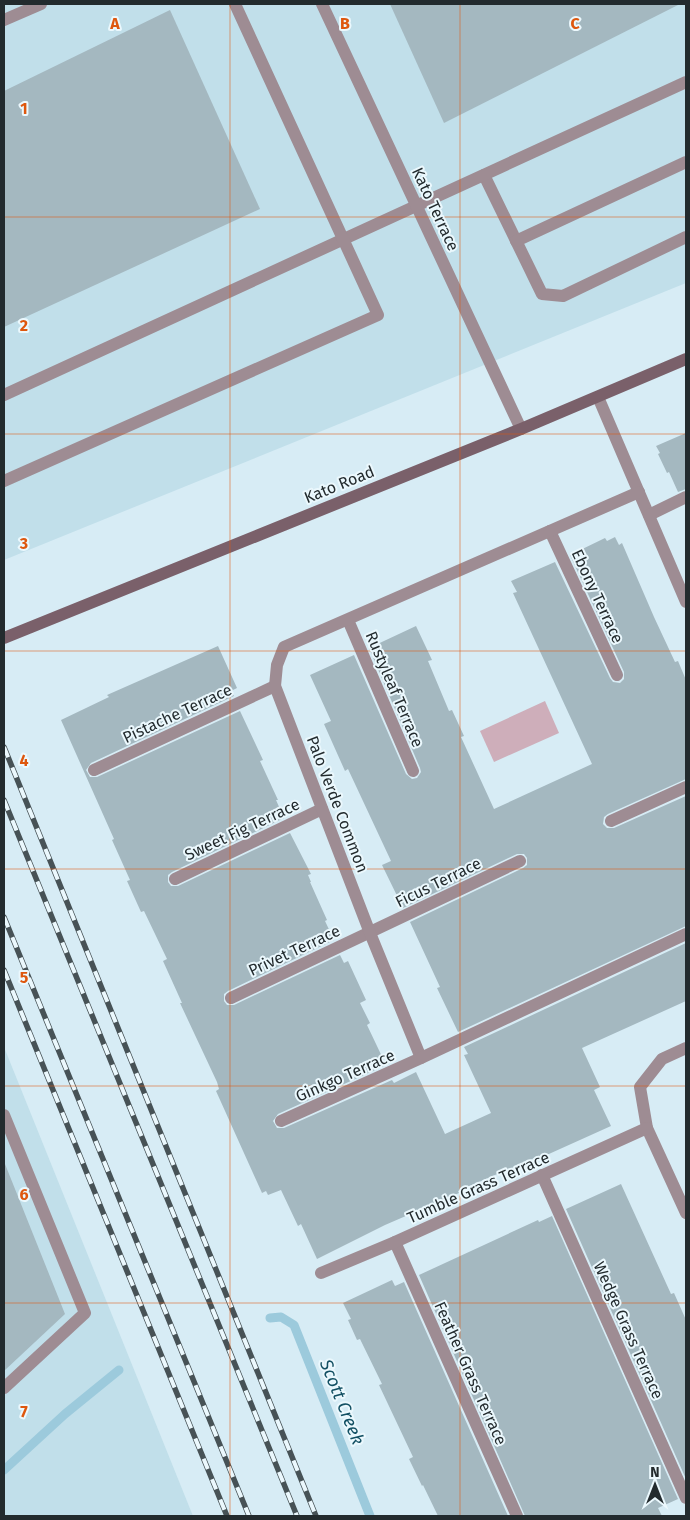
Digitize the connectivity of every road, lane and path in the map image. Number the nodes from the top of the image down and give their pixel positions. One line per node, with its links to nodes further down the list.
1 (41, 4): 4 (street)
2 (235, 4): 10 (street)
3 (322, 4): 8 (street, Kato Terrace)
4 (4, 20)
5 (686, 82): 7 (street)
6 (686, 162): 11 (street)
7 (484, 175): 8 (street); 11 (street)
8 (417, 206): 10 (street); 15 (street, Kato Terrace)
9 (686, 238): 11 (street)
10 (343, 239): 13 (street); 16 (street)
11 (516, 241)
12 (686, 359): 14 (street, Kato Road)
13 (4, 395)
14 (598, 397): 15 (street, Kato Road); 17 (street)
15 (521, 429): 23 (street, Kato Road)
16 (4, 481)
17 (639, 492): 19 (street); 20 (street, Palo Verde Common)
18 (686, 497): 19 (street)
19 (649, 515): 21 (street)
20 (550, 531): 22 (street, Palo Verde Common); 24 (street, Ebony Terrace)
21 (686, 602)
22 (348, 620): 25 (street, Palo Verde Common); 27 (street, Rustyleaf Terrace)
23 (4, 638)
24 (617, 675)
25 (275, 686): 26 (street, Pistache Terrace); 29 (street, Palo Verde Common)
26 (94, 770)
27 (413, 771)
28 (686, 786): 30 (street)
29 (322, 809): 32 (street, Sweet Fig Terrace); 33 (street, Palo Verde Common)
30 (611, 821)
31 (520, 861): 33 (street, Ficus Terrace)
32 (175, 879)
33 (370, 933): 35 (street, Privet Terrace); 37 (street, Palo Verde Common)
34 (686, 934): 37 (street)
35 (231, 998)
36 (686, 1048): 40 (street)
37 (421, 1058): 39 (street, Ginkgo Terrace)
38 (4, 1115): 45 (street)
39 (281, 1121)
40 (647, 1128): 41 (street, Tumble Grass Terrace); 42 (street)
41 (542, 1175): 43 (street, Tumble Grass Terrace); 46 (street, Wedge Grass Terrace)
42 (686, 1213)
43 (395, 1242): 44 (street, Tumble Grass Terrace); 47 (street, Feather Grass Terrace)
44 (321, 1273)
45 (4, 1388)
46 (686, 1498)
47 (517, 1516)

